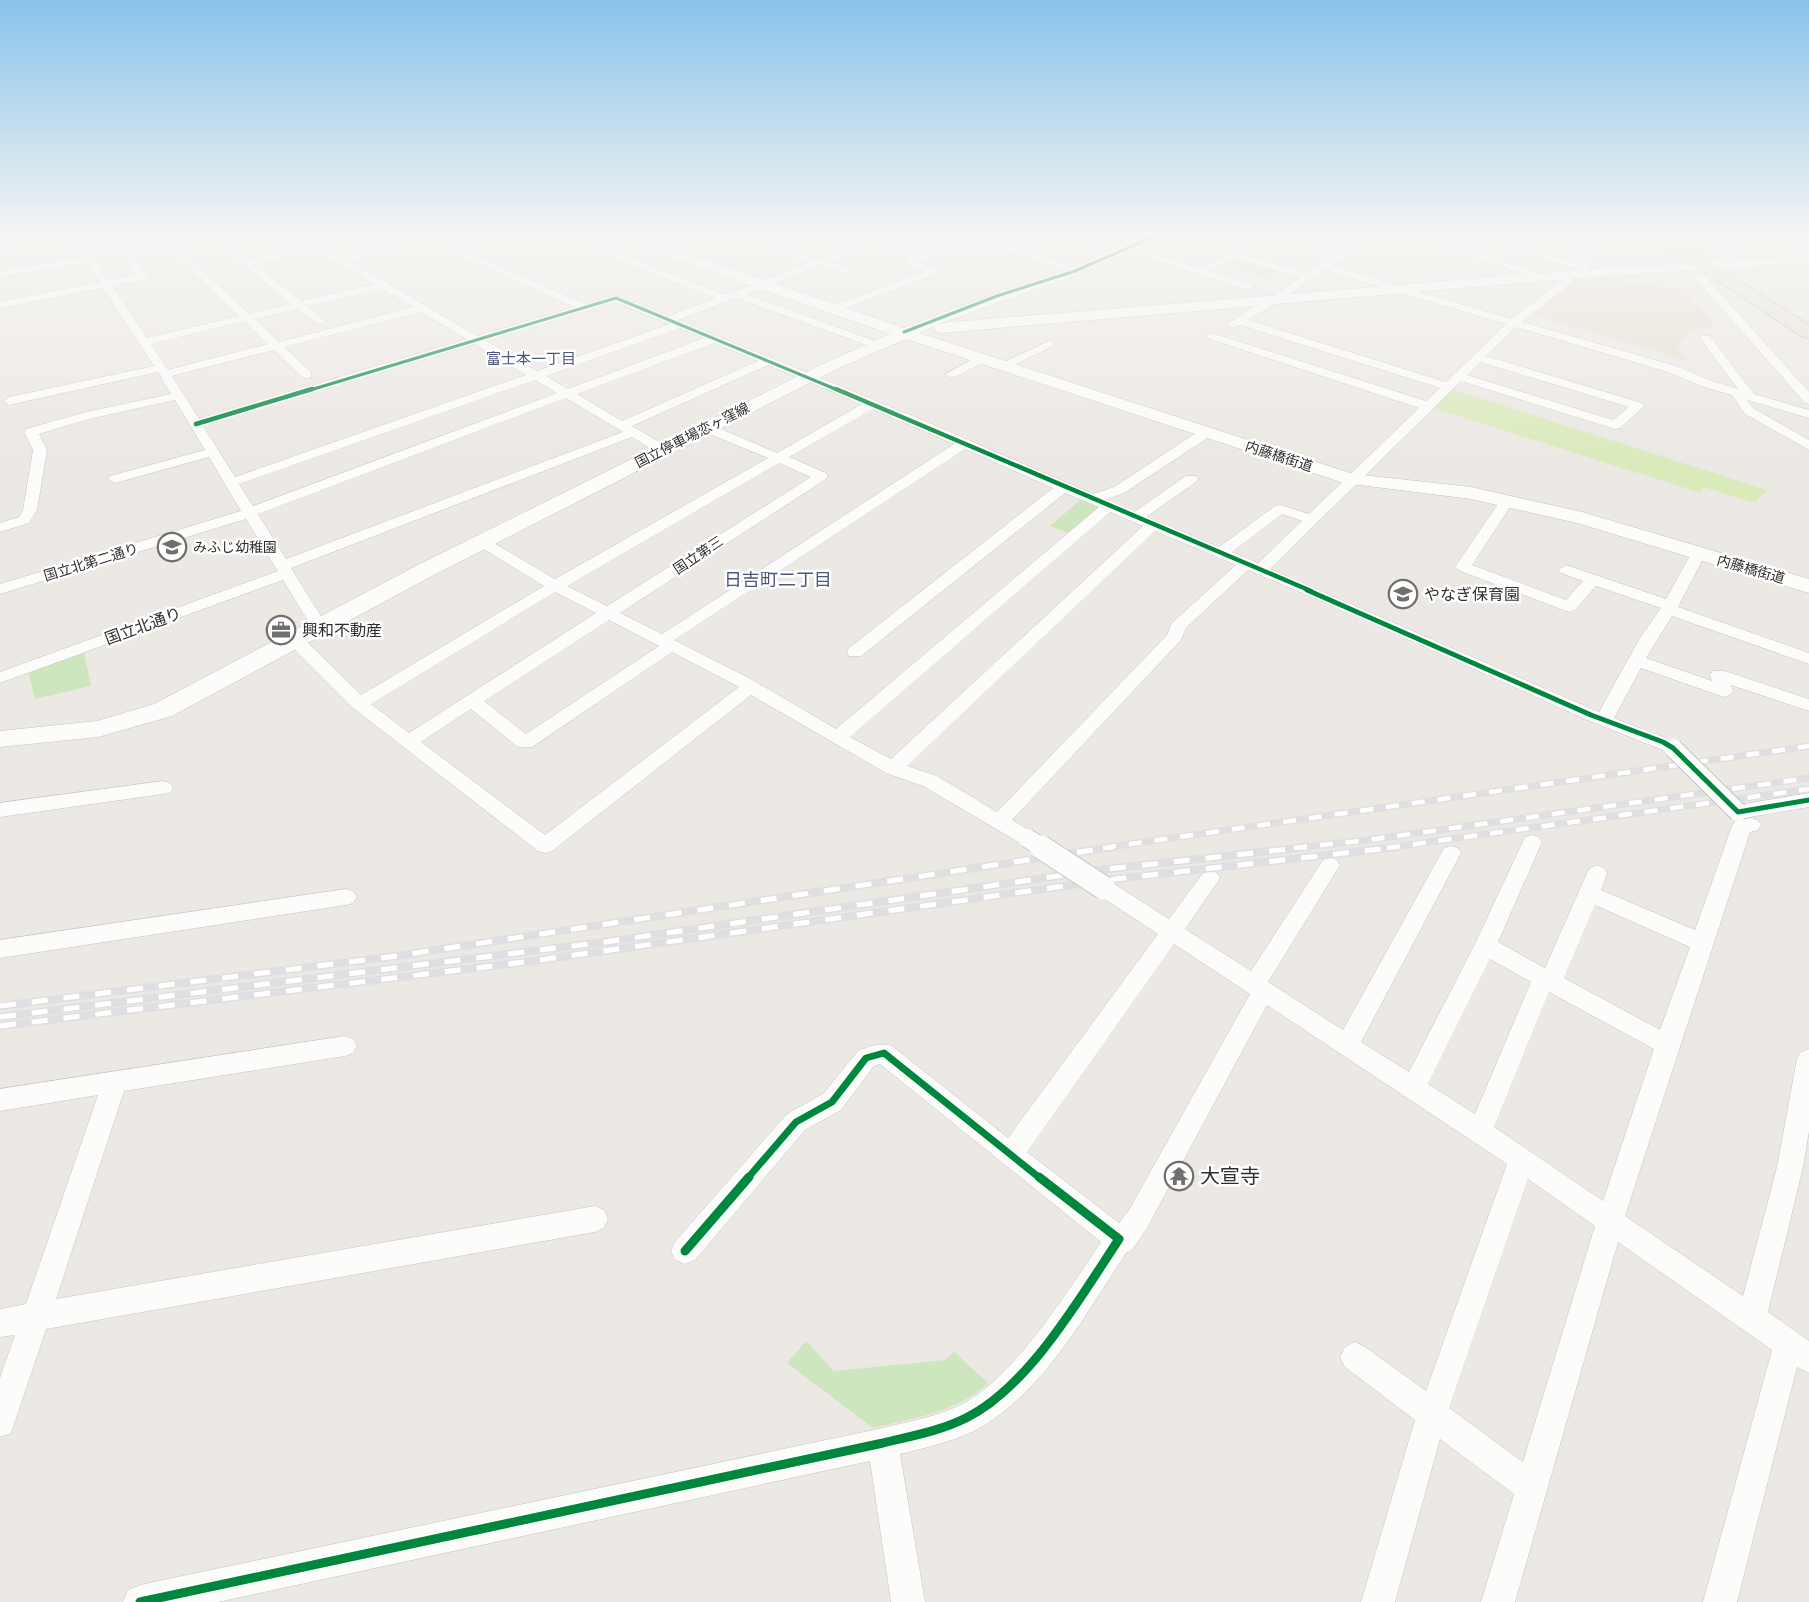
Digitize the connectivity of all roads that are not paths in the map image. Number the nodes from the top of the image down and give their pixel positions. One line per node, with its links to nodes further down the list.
1 (122, 309): 36 (street)
2 (237, 309): 22 (street)
3 (288, 309): 22 (street)
4 (303, 309): 23 (street)
5 (421, 309): 39 (street)
6 (425, 309): 34 (street)
7 (578, 309): 34 (street)
8 (642, 309): 25 (street)
9 (702, 309): 25 (street)
10 (768, 309): 32 (street)
11 (831, 309): 26 (main road, 内藤橋街道)
12 (964, 309): 21 (main road, 国立停車場恋ヶ窪線)
13 (1157, 309): 29 (main road, 国立停車場恋ヶ窪線)
14 (1259, 309): 24 (street)
15 (1470, 309): 27 (street)
16 (1531, 309): 27 (street)
17 (1729, 309): 54 (street)
18 (1776, 309): 31 (main road)
19 (1776, 309): 31 (main road)
20 (1792, 309): 28 (main road)
21 (946, 315): 29 (main road); 30 (main road, 国立停車場恋ヶ窪線)
22 (247, 318): 36 (street); 39 (street)
23 (319, 321)
24 (1240, 321): 50 (street); 57 (street)
25 (673, 322): 35 (street); 47 (street)
26 (873, 322): 30 (main road, 内藤橋街道); 32 (street)
27 (1514, 322): 40 (street); 52 (street)
28 (1809, 324)
29 (960, 325): 30 (main road, 国立停車場恋ヶ窪線)
30 (904, 332): 38 (main road, 国立停車場恋ヶ窪線); 41 (main road, 内藤橋街道)
31 (1809, 332)
32 (848, 335): 38 (street)
33 (1706, 338): 52 (street)
34 (477, 339): 47 (street); 59 (street)
35 (713, 339): 42 (street); 51 (street, 国立北第二通り)
36 (143, 342): 44 (street)
37 (1049, 344): 43 (street)
38 (876, 345): 49 (main road, 国立停車場恋ヶ窪線)
39 (276, 346): 44 (street); 46 (street)
40 (1477, 357): 48 (street); 48 (street)
41 (983, 358): 43 (main road, 内藤橋街道); 45 (street)
42 (768, 361): 49 (street); 61 (street, 国立北通り)
43 (1004, 365): 62 (main road, 内藤橋街道)
44 (163, 371): 53 (street); 55 (street)
45 (951, 374)
46 (307, 375)
47 (535, 375): 51 (street); 71 (street)
48 (1458, 376): 50 (street)
49 (809, 377): 56 (street); 60 (main road, 国立停車場恋ヶ窪線)
50 (1447, 386): 57 (street)
51 (566, 392): 61 (street); 75 (street, 国立北第二通り)
52 (1742, 393): 58 (street); 64 (street)
53 (177, 396): 59 (street); 79 (street)
54 (1809, 400)
55 (9, 401)
56 (872, 404): 63 (street); 67 (street)
57 (1427, 406): 70 (street)
58 (1809, 414)
59 (196, 424): 66 (street)
60 (706, 428): 65 (main road, 国立停車場恋ヶ窪線); 67 (street, 国立第三)
61 (628, 429): 65 (street); 84 (street, 国立北通り)
62 (1207, 432): 70 (main road, 内藤橋街道); 74 (street)
63 (964, 443): 72 (street); 94 (street)
64 (1809, 446)
65 (663, 450): 80 (main road, 国立停車場恋ヶ窪線)
66 (212, 452): 68 (street); 71 (street)
67 (778, 458): 87 (street); 91 (street, 国立第三)
68 (115, 479)
69 (1191, 479): 76 (street)
70 (1351, 479): 73 (main road, 内藤橋街道); 77 (street)
71 (230, 483): 75 (street)
72 (1063, 487): 74 (street); 95 (street)
73 (1506, 501): 82 (main road, 内藤橋街道); 86 (street)
74 (1101, 503): 76 (street); 104 (street)
75 (249, 512): 84 (street); 89 (street, 国立北第二通り)
76 (1136, 518): 78 (street)
77 (1311, 519): 81 (street); 83 (street)
78 (1153, 525): 81 (street); 107 (street)
79 (0, 528)
80 (482, 542): 87 (street); 92 (main road, 国立停車場恋ヶ窪線)
81 (1221, 553): 83 (street)
82 (1698, 553): 88 (main road, 内藤橋街道); 90 (street)
83 (1253, 567): 103 (street); 113 (street)
84 (285, 570): 92 (street); 98 (street, 国立北通り)
85 (1566, 570): 86 (street)
86 (1593, 579): 90 (street)
87 (555, 586): 91 (street); 101 (street)
88 (1809, 586)
89 (0, 588)
90 (1670, 607): 96 (street); 97 (street)
91 (609, 614): 94 (street); 100 (street, 国立第三)
92 (319, 626): 93 (main road, 国立停車場恋ヶ窪線)
93 (295, 640): 101 (street); 105 (main road, 国立停車場恋ヶ窪線)
94 (666, 643): 99 (street); 100 (street)
95 (855, 652)
96 (1809, 659)
97 (1638, 661): 102 (street); 103 (street)
98 (0, 678)
99 (750, 687): 104 (street); 106 (street)
100 (472, 701): 106 (street, 国立第三)
101 (360, 704): 106 (street)
102 (1809, 705)
103 (1604, 720): 112 (street, bridge)
104 (837, 738): 107 (street)
105 (0, 739)
106 (408, 742)
107 (893, 768): 113 (street)
108 (163, 788): 110 (street)
109 (1800, 801): 111 (street); 112 (street)
110 (0, 810)
111 (1809, 811)
112 (1744, 818): 122 (street)
113 (999, 822): 121 (street, bridge)
114 (1532, 842): 123 (street)
115 (1451, 853): 127 (street)
116 (1330, 866): 126 (street)
117 (1597, 873): 119 (street)
118 (1210, 878): 121 (street)
119 (1589, 894): 122 (street); 125 (street)
120 (346, 897): 124 (street)
121 (1171, 931): 126 (street); 135 (street)
122 (1703, 943): 128 (street)
123 (1485, 946): 125 (street); 132 (street)
124 (0, 949)
125 (1547, 979): 128 (street); 134 (street)
126 (1259, 987): 127 (street); 139 (street)
127 (1348, 1044): 132 (street)
128 (1667, 1045): 138 (street)
129 (345, 1046): 131 (street)
130 (1807, 1076): 142 (street)
131 (115, 1082): 133 (street); 141 (street)
132 (1414, 1087): 134 (street)
133 (0, 1100)
134 (1480, 1131): 136 (street)
135 (1010, 1155): 140 (street); 148 (street)
136 (1521, 1160): 138 (street); 146 (street)
137 (596, 1220): 141 (street)
138 (1610, 1221): 142 (street); 149 (street)
139 (1122, 1241)
140 (685, 1251)
141 (36, 1317): 143 (street); 147 (street)
142 (1752, 1318): 144 (street)
143 (0, 1323)
144 (1798, 1351): 154 (street)
145 (1355, 1357): 146 (street)
146 (1432, 1415): 149 (street); 152 (street)
147 (0, 1422)
148 (883, 1443): 150 (street); 151 (street)
149 (1532, 1488): 153 (street)
150 (140, 1602)
151 (908, 1602)
152 (1378, 1602)
153 (1498, 1602)
154 (1720, 1602)

